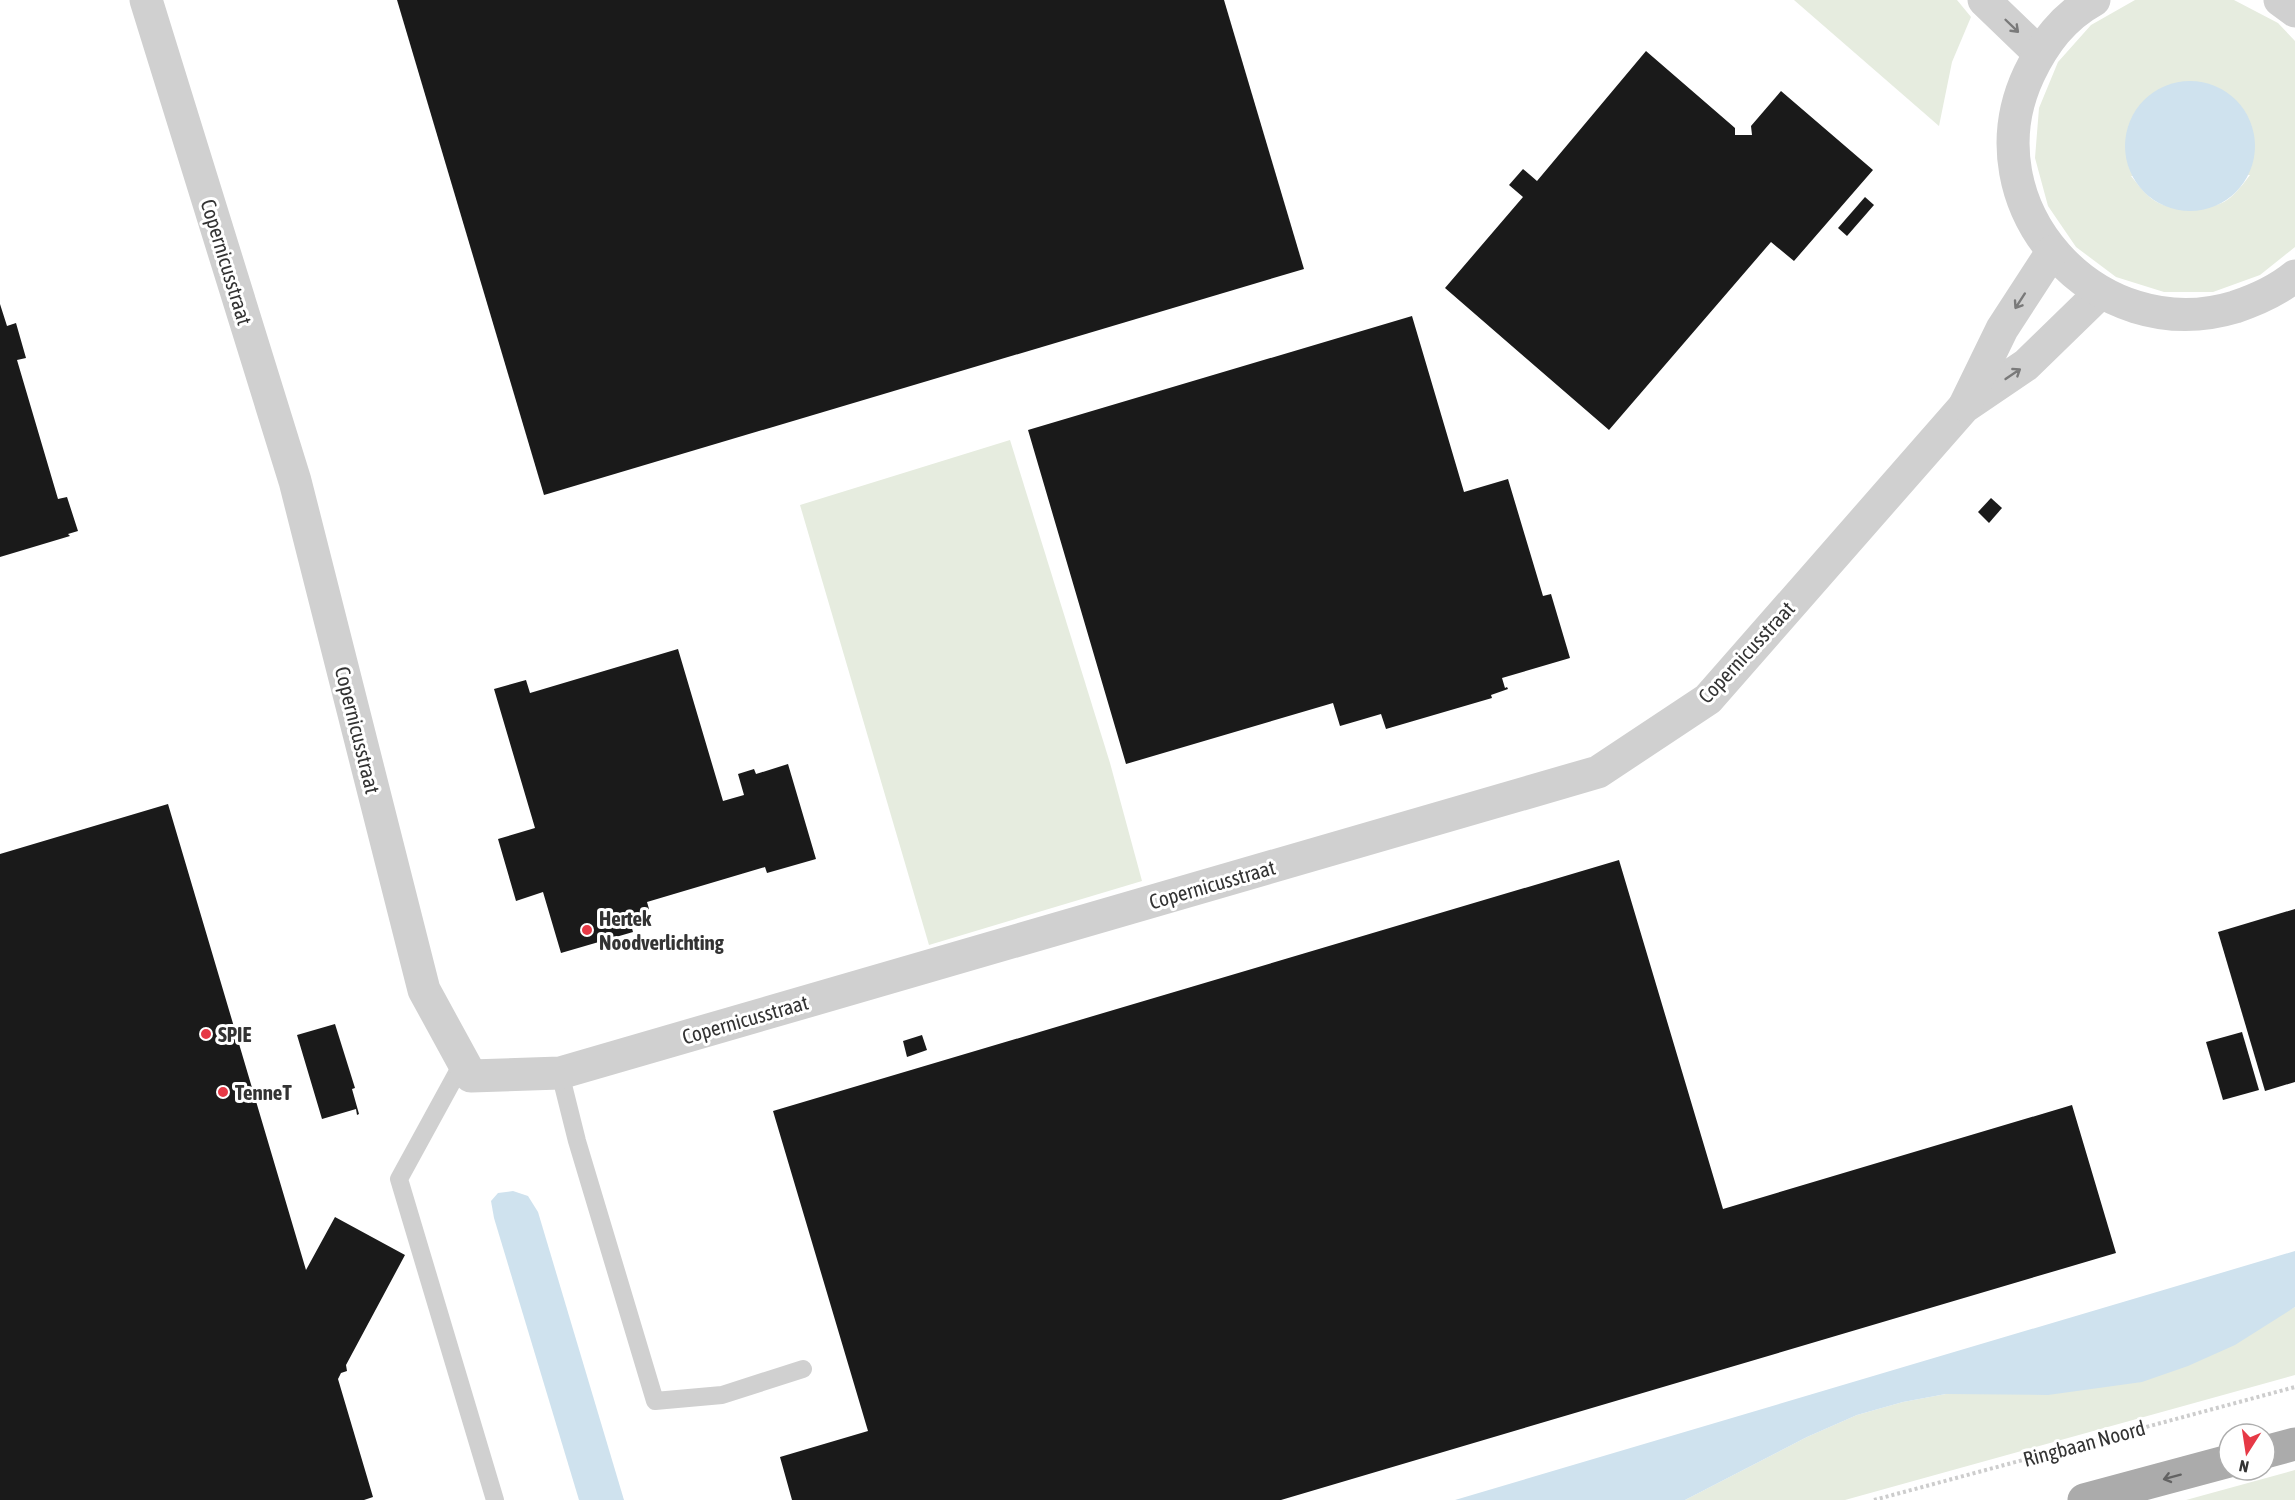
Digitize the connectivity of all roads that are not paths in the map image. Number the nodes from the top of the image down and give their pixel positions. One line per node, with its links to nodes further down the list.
1 (146, 0): 11 (street, Copernicusstraat)
2 (1984, 0): 6 (street, one-way to 6)
3 (2280, 0): 5 (street)
4 (2078, 3): 6 (street)
5 (2295, 11)
6 (2039, 52): 7 (street)
7 (2052, 252): 9 (street); 10 (street, Copernicusstraat, one-way to 10)
8 (2293, 280): 9 (street)
9 (2100, 293): 10 (street, Copernicusstraat, one-way to 9)
10 (1964, 407): 12 (street, Copernicusstraat)
11 (463, 1062): 12 (street, Copernicusstraat); 17 (lane)
12 (560, 1073): 13 (lane)
13 (803, 1369)
14 (2295, 1444): 15 (main road)
15 (2277, 1449)
16 (2217, 1464): 18 (main road, one-way to 18)
17 (495, 1500)
18 (2085, 1500)

